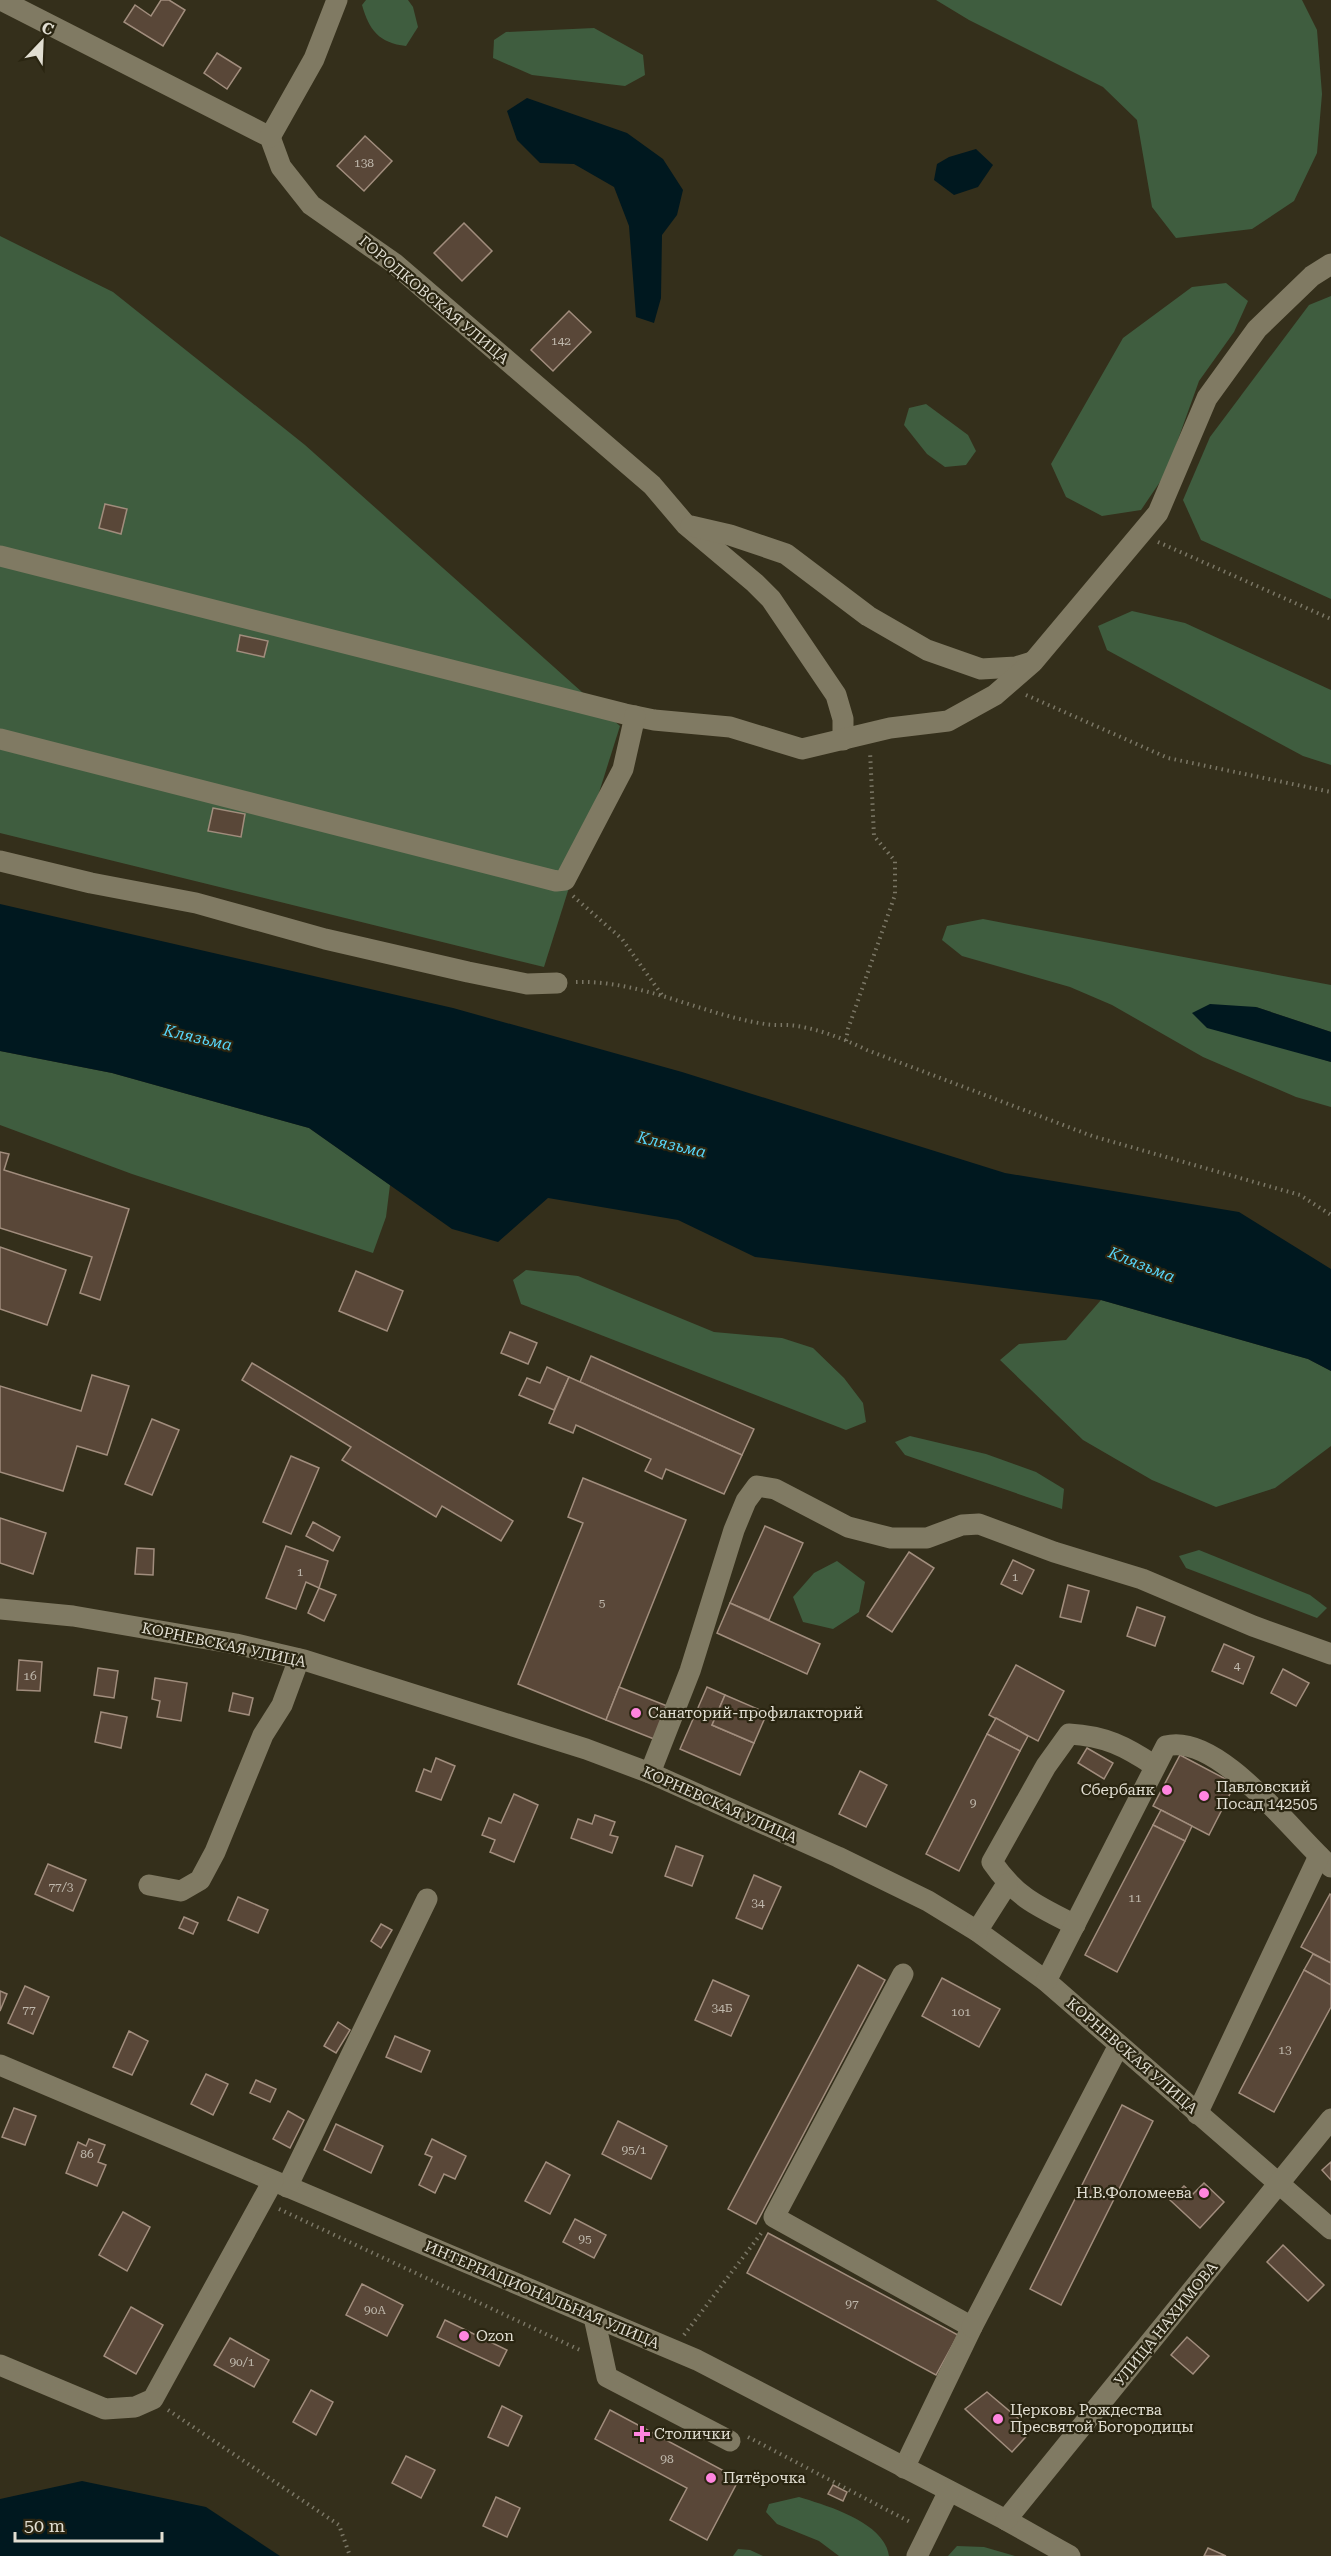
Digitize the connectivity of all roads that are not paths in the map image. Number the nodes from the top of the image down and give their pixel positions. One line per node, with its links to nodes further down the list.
1 (1, 0): 3 (street)
2 (337, 0): 3 (street)
3 (270, 137): 5 (street, ГОРОДКОВСКАЯ УЛИЦА)
4 (1331, 264): 7 (street)
5 (686, 525): 7 (street); 10 (street, ГОРОДКОВСКАЯ УЛИЦА)
6 (0, 556): 8 (street)
7 (1033, 662): 10 (street)
8 (630, 715): 9 (street); 10 (street)
9 (0, 739)
10 (843, 740)
11 (0, 861): 12 (street)
12 (557, 983)
13 (0, 1609): 15 (street, КОРНЕВСКАЯ УЛИЦА)
14 (1331, 1654): 17 (street)
15 (299, 1659): 17 (street, КОРНЕВСКАЯ УЛИЦА); 20 (street)
16 (1155, 1766): 18 (street); 19 (street); 22 (street)
17 (650, 1773): 23 (street, КОРНЕВСКАЯ УЛИЦА)
18 (1325, 1862): 28 (street)
19 (1007, 1884): 22 (street); 23 (street)
20 (149, 1885)
21 (427, 1899): 31 (street)
22 (1075, 1924): 25 (street)
23 (977, 1931): 25 (street, КОРНЕВСКАЯ УЛИЦА)
24 (903, 1974): 34 (street)
25 (1046, 1981): 26 (street, КОРНЕВСКАЯ УЛИЦА)
26 (1119, 2045): 28 (street, КОРНЕВСКАЯ УЛИЦА); 34 (street)
27 (0, 2065): 31 (street, ИНТЕРНАЦИОНАЛЬНАЯ УЛИЦА)
28 (1197, 2114): 30 (street, КОРНЕВСКАЯ УЛИЦА)
29 (1331, 2120): 30 (street, УЛИЦА НАХИМОВА)
30 (1280, 2183): 32 (street, КОРНЕВСКАЯ УЛИЦА); 39 (street, УЛИЦА НАХИМОВА)
31 (280, 2184): 33 (street, ИНТЕРНАЦИОНАЛЬНАЯ УЛИЦА); 35 (street)
32 (1331, 2229)
33 (594, 2317): 36 (street); 37 (street, ИНТЕРНАЦИОНАЛЬНАЯ УЛИЦА)
34 (972, 2327): 37 (street)
35 (0, 2365)
36 (730, 2441)
37 (904, 2468): 38 (street, ИНТЕРНАЦИОНАЛЬНАЯ УЛИЦА)
38 (949, 2491): 39 (street, ИНТЕРНАЦИОНАЛЬНАЯ УЛИЦА); 40 (street)
39 (1006, 2520): 41 (street, ИНТЕРНАЦИОНАЛЬНАЯ УЛИЦА)
40 (918, 2556)
41 (1070, 2556)

